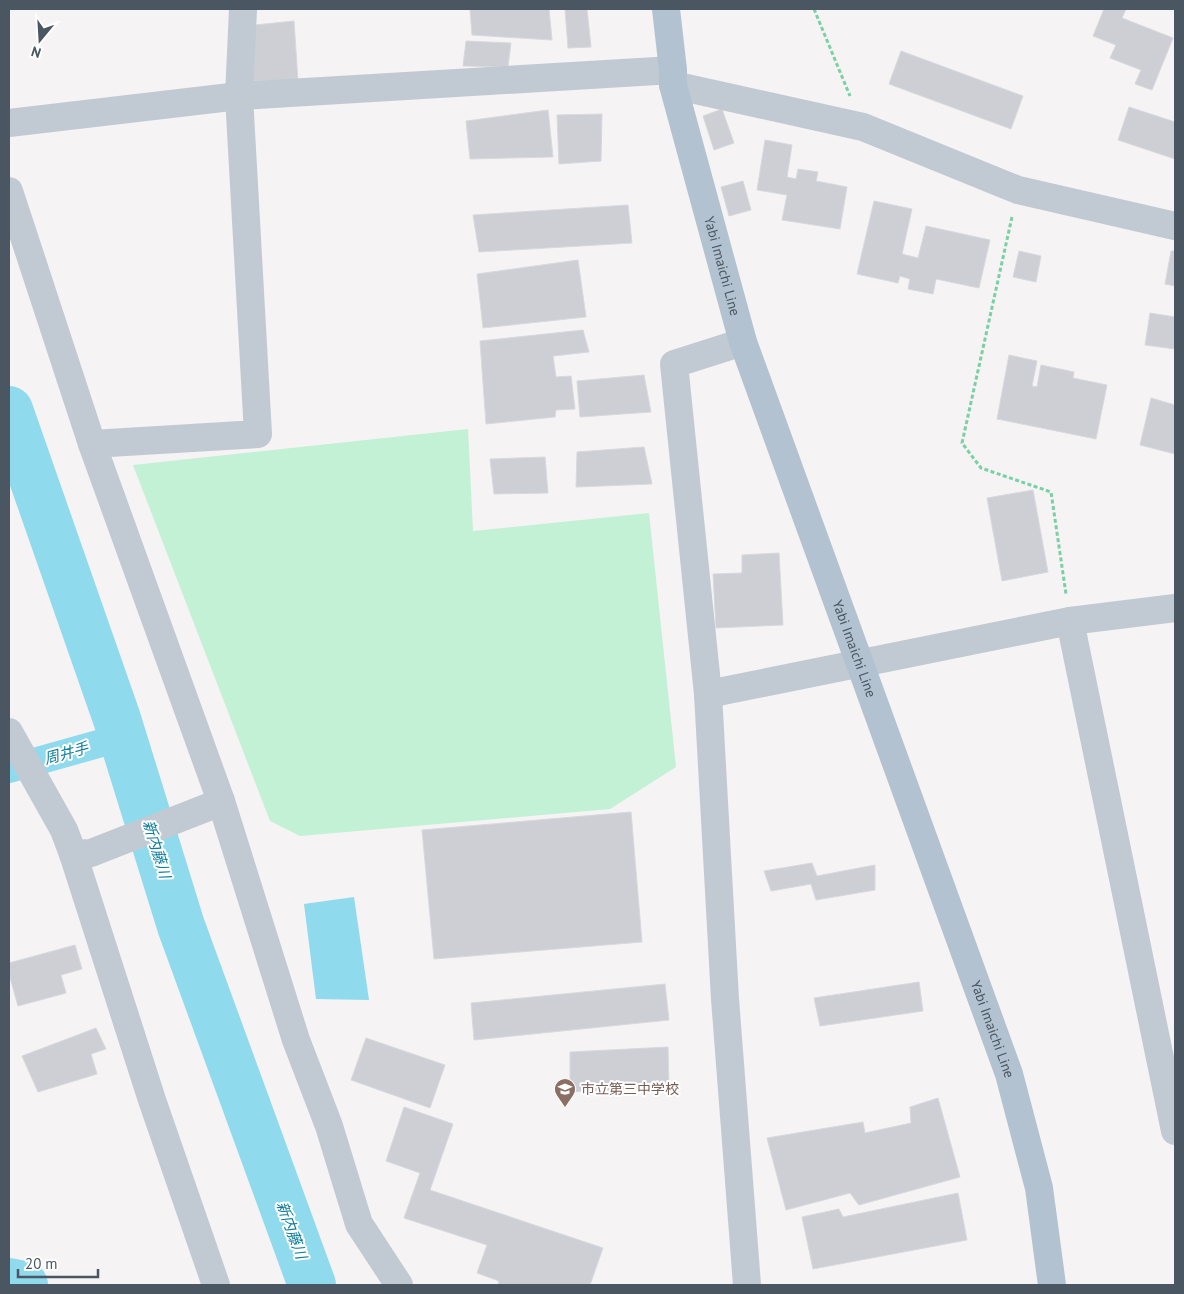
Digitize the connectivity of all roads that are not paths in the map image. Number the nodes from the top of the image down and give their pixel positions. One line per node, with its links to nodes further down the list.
1 (243, 9): 4 (street)
2 (666, 9): 3 (main road, Yabi Imaichi Line)
3 (673, 77): 4 (street); 7 (street); 8 (main road, Yabi Imaichi Line)
4 (239, 96): 5 (street); 9 (street)
5 (9, 123)
6 (9, 190): 9 (street)
7 (1175, 226)
8 (743, 342): 12 (main road, Yabi Imaichi Line); 13 (street)
9 (92, 444): 15 (street)
10 (1175, 608): 11 (street)
11 (1070, 621): 12 (street); 17 (street)
12 (860, 663): 13 (street); 21 (main road, Yabi Imaichi Line)
13 (708, 694): 20 (street)
14 (9, 732): 16 (street)
15 (216, 804): 16 (street); 19 (street)
16 (82, 853): 18 (street)
17 (1175, 1131)
18 (216, 1285)
19 (398, 1285)
20 (748, 1285)
21 (1052, 1285)

